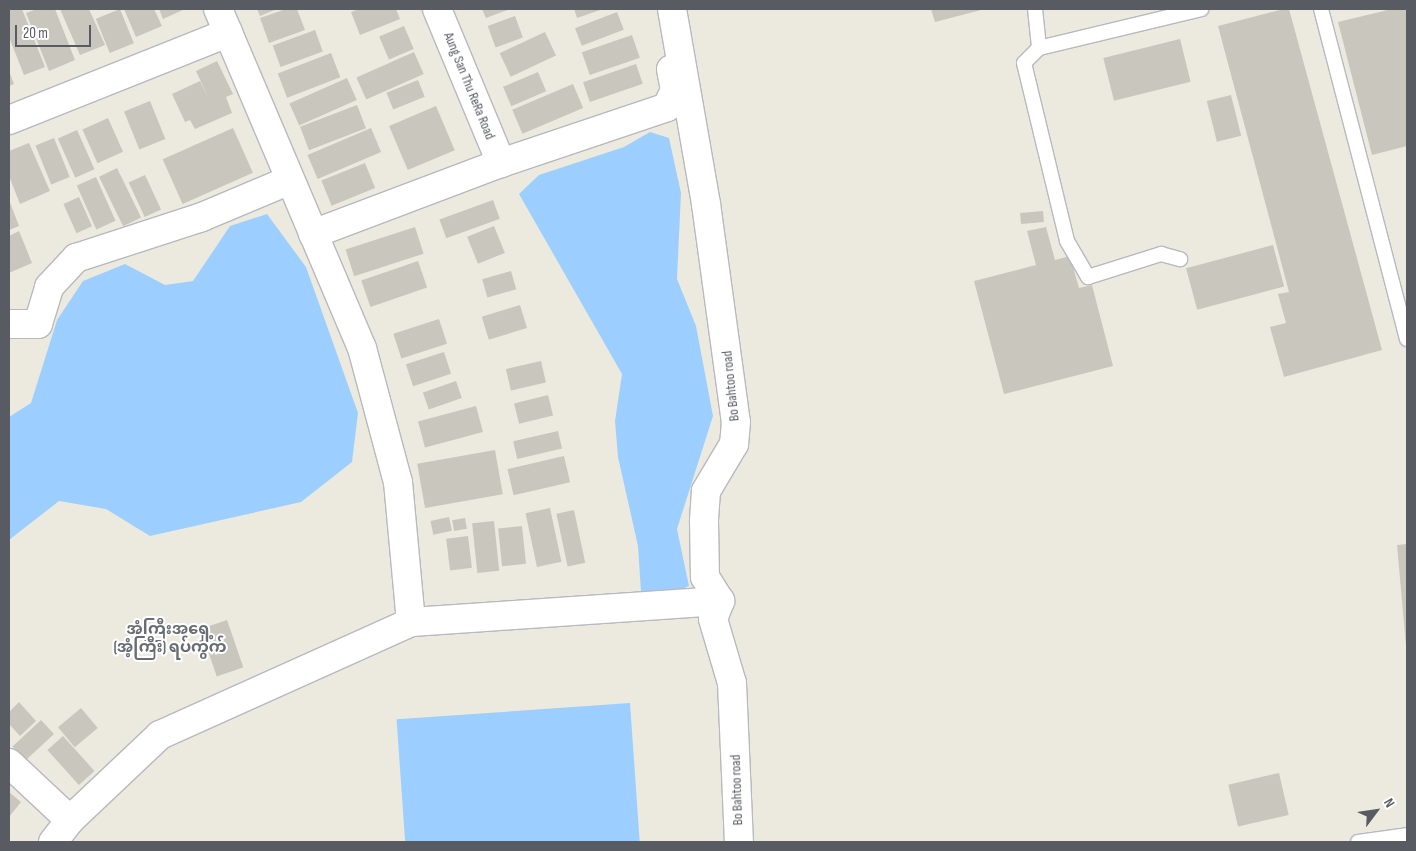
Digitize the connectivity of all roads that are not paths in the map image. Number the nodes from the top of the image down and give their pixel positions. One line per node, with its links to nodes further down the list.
1 (437, 9): 10 (street, Aung San Thu ReRa Road)
2 (654, 9): 10 (street)
3 (672, 9): 16 (street, Bo Bahtoo road)
4 (1035, 9): 8 (lane)
5 (1201, 9): 8 (lane)
6 (1321, 9): 15 (lane)
7 (223, 21): 9 (street); 11 (street)
8 (1039, 48): 13 (lane)
9 (9, 120)
10 (500, 163): 12 (street)
11 (290, 180): 12 (street); 14 (street)
12 (313, 234): 17 (street)
13 (1180, 259)
14 (9, 324)
15 (1407, 339)
16 (720, 601): 17 (street); 22 (street, Bo Bahtoo road)
17 (411, 622): 19 (street)
18 (9, 762): 19 (street)
19 (70, 820): 21 (street)
20 (1407, 835): 23 (lane)
21 (53, 842)
22 (739, 842)
23 (1358, 842)

